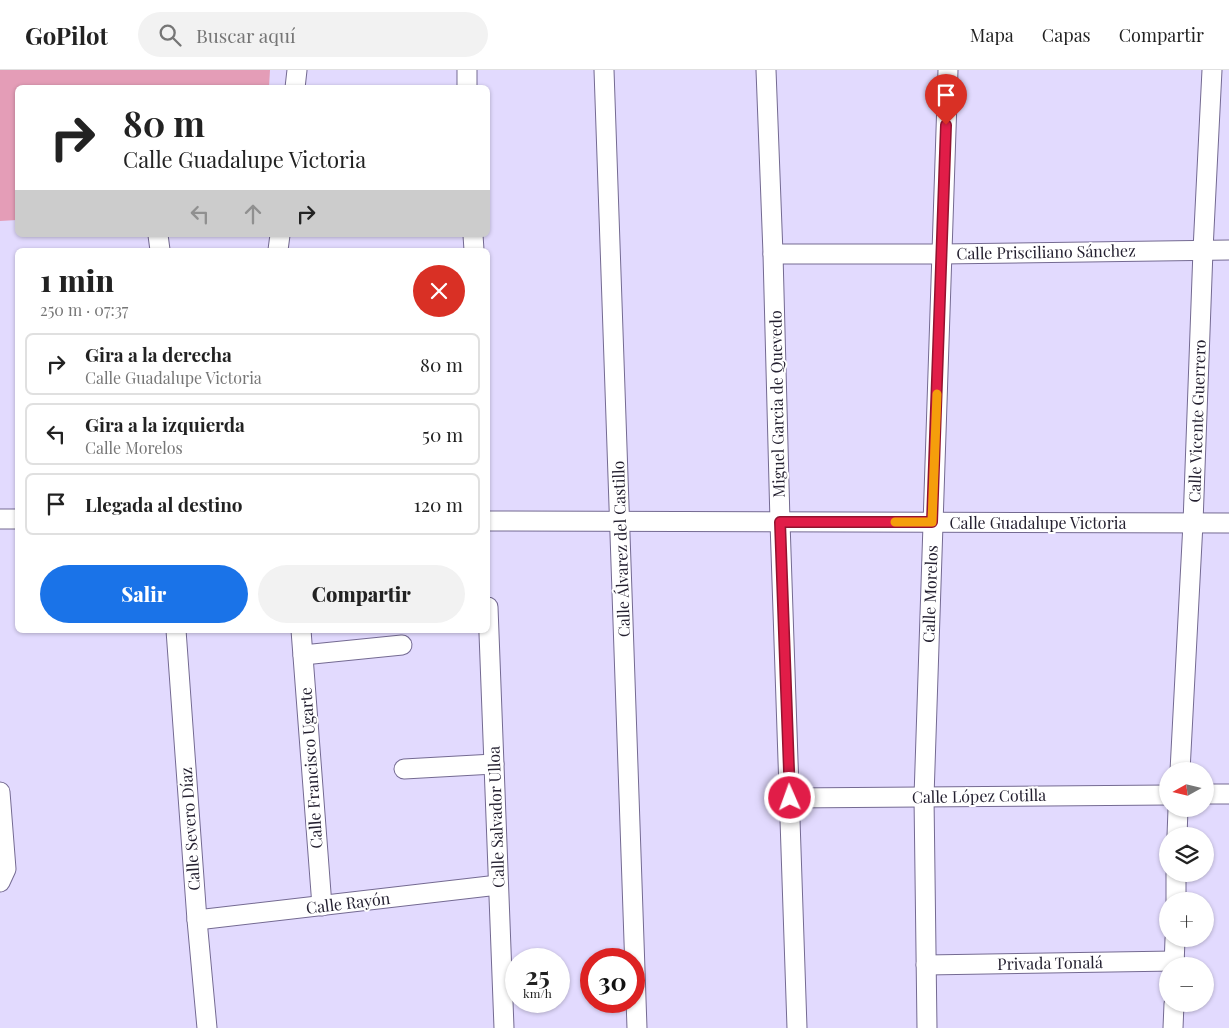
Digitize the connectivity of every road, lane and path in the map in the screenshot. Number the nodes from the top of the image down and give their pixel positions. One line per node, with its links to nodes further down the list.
1 (297, 70): 7 (street)
2 (467, 70): 8 (street)
3 (604, 70): 16 (street, Calle Álvarez del Castillo)
4 (766, 70): 11 (street, Miguel Garcia de Quevedo)
5 (948, 70): 12 (street, Calle Morelos)
6 (1212, 70): 9 (street, Calle Vicente Guerrero)
7 (295, 85)
8 (467, 85)
9 (1203, 250): 10 (street, Calle Prisciliano Sánchez); 12 (street, Calle Prisciliano Sánchez); 19 (street, Calle Vicente Guerrero)
10 (1229, 250)
11 (774, 254): 12 (street, Calle Prisciliano Sánchez); 17 (street, Miguel Garcia de Quevedo)
12 (941, 254): 18 (street, Calle Morelos)
13 (0, 519): 14 (street)
14 (15, 519)
15 (490, 521): 16 (street, Calle Guadalupe Victoria)
16 (620, 521): 17 (street, Calle Guadalupe Victoria); 44 (street, Calle Álvarez del Castillo)
17 (780, 522): 18 (street, Calle Guadalupe Victoria); 34 (street, Miguel Garcia de Quevedo)
18 (932, 522): 19 (street, Calle Guadalupe Victoria); 33 (street, Calle Morelos)
19 (1194, 523): 20 (street, Calle Guadalupe Victoria); 26 (street, Calle Vicente Guerrero)
20 (1229, 524)
21 (176, 633): 38 (street, Calle Severo Díaz)
22 (301, 633): 25 (street, Calle Francisco Ugarte)
23 (489, 633): 27 (street, Calle Salvador Ulloa)
24 (402, 645): 25 (street)
25 (303, 655): 37 (street, Calle Francisco Ugarte)
26 (1181, 762)
27 (494, 764): 28 (street); 36 (street, Calle Salvador Ulloa)
28 (404, 769)
29 (0, 792): 35 (street)
30 (1214, 794): 31 (street)
31 (1229, 794)
32 (1159, 795): 33 (street, Calle López Cotilla)
33 (924, 797): 34 (street, Calle López Cotilla); 40 (street, Calle Morelos)
34 (790, 798): 45 (street, Miguel Garcia de Quevedo)
35 (0, 882)
36 (498, 885): 37 (street, Calle Rayón); 43 (street, Calle Salvador Ulloa)
37 (322, 906): 38 (street, Calle Rayón)
38 (197, 920): 42 (street, Calle Severo Díaz)
39 (1159, 964): 40 (street, Privada Tonalá)
40 (926, 965): 46 (street, Calle Morelos)
41 (1174, 1012): 47 (street)
42 (207, 1028)
43 (504, 1028)
44 (637, 1028)
45 (797, 1028)
46 (927, 1028)
47 (1173, 1028)

